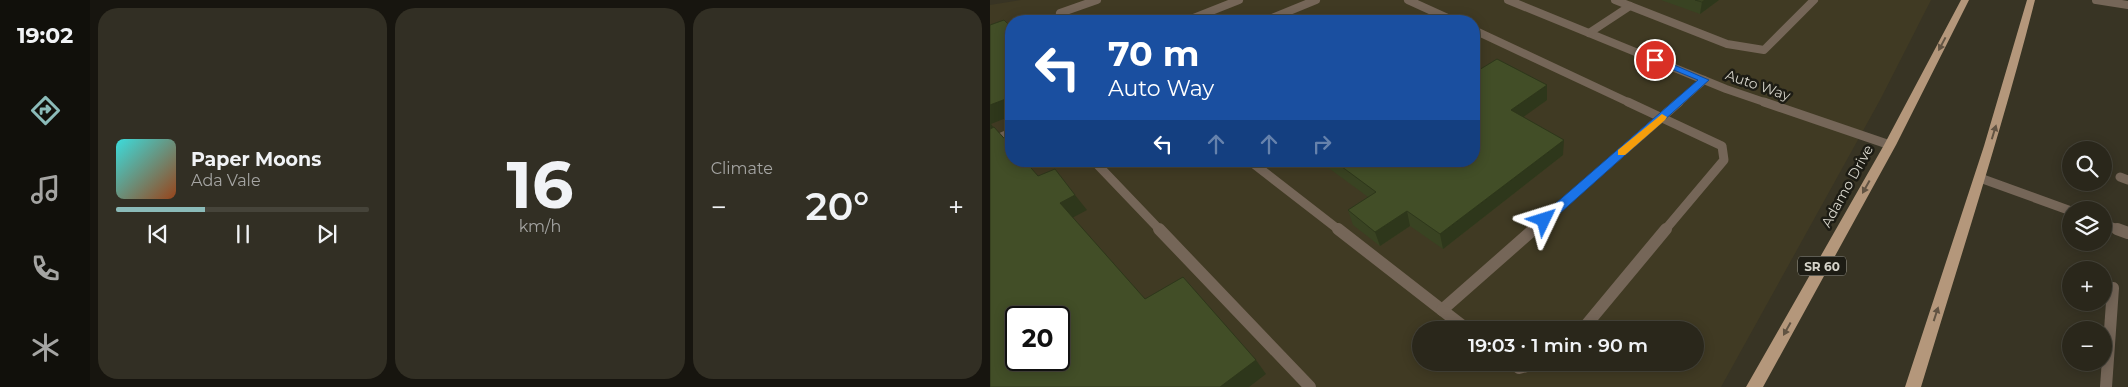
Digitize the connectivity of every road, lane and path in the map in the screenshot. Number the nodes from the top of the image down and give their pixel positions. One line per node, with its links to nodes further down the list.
1 (1097, 0): 13 (lane)
2 (1239, 0): 14 (lane)
3 (1316, 0): 15 (lane)
4 (1408, 0): 16 (lane)
5 (1508, 0): 18 (lane, Auto Way)
6 (1615, 0): 12 (lane)
7 (1814, 0): 12 (lane)
8 (1963, 0): 23 (main road, Adamo Drive / SR 60, one-way to 23)
9 (2031, 0): 26 (main road, one-way to 9)
10 (2096, 0): 11 (lane)
11 (2128, 5)
12 (1630, 6): 18 (lane)
13 (1063, 15)
14 (1201, 15)
15 (1280, 15)
16 (1441, 15)
17 (1480, 33): 20 (lane)
18 (1589, 33): 19 (lane, Auto Way)
19 (1704, 80): 20 (lane); 23 (lane, Auto Way)
20 (1662, 117): 31 (lane); 33 (lane)
21 (1005, 135): 22 (lane)
22 (990, 142)
23 (1890, 145): 35 (main road, Adamo Drive / SR 60, one-way to 35)
24 (1100, 167): 34 (lane)
25 (1258, 167): 31 (lane)
26 (1980, 178): 27 (lane); 36 (main road, one-way to 26)
27 (2062, 208)
28 (2112, 227): 29 (lane)
29 (2128, 233)
30 (2113, 288): 37 (lane)
31 (1442, 310): 32 (lane)
32 (1456, 321)
33 (1590, 321)
34 (1310, 387)
35 (1754, 387)
36 (1913, 387)
37 (2106, 387)

